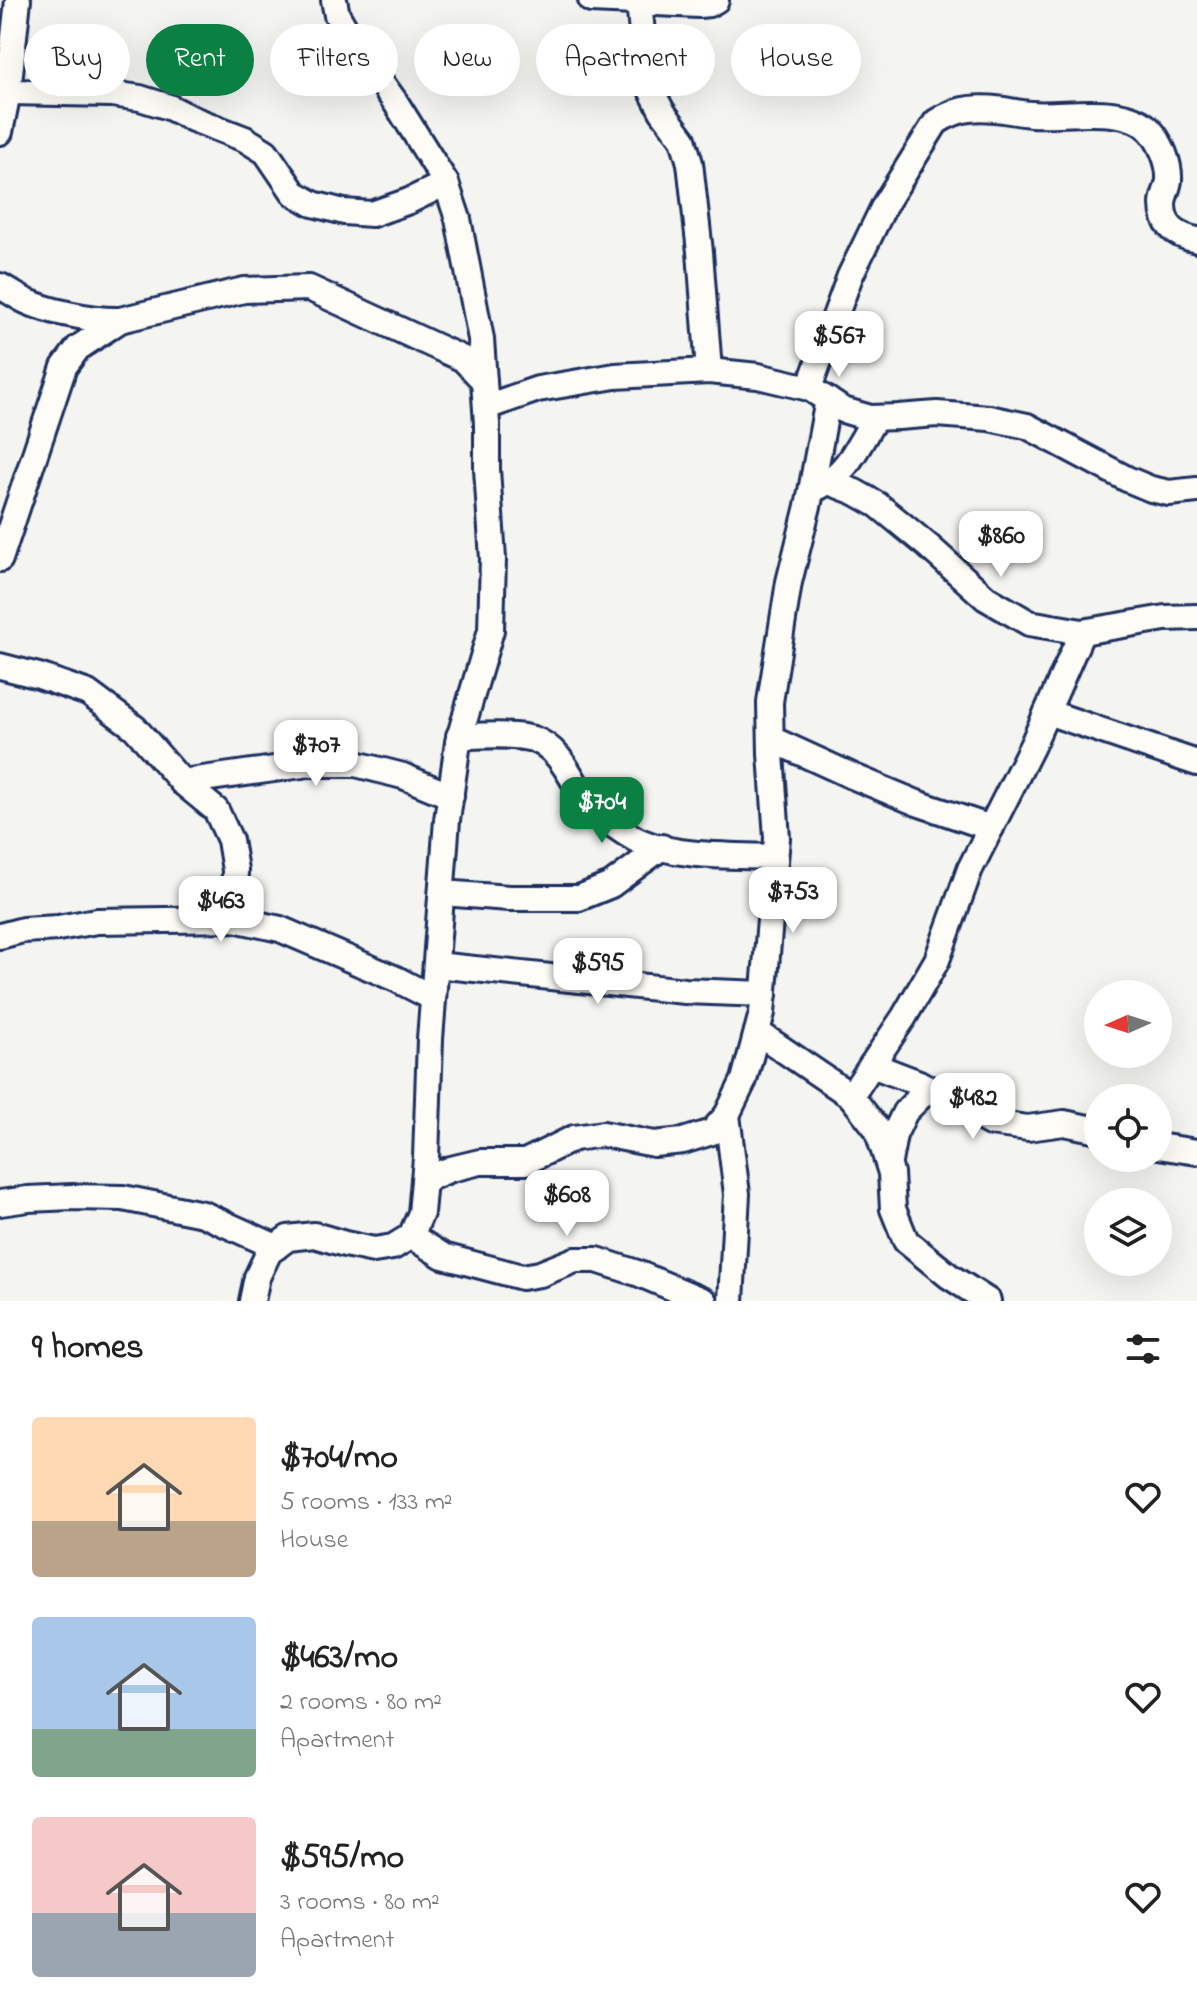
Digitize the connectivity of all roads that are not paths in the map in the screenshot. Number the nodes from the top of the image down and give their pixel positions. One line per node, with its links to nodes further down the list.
1 (18, 0): 6 (street)
2 (334, 0): 8 (street)
3 (591, 0): 5 (street)
4 (716, 0): 5 (street)
5 (639, 3): 12 (street)
6 (8, 92): 7 (street); 8 (street)
7 (0, 132)
8 (446, 183): 13 (street)
9 (1197, 240): 14 (street)
10 (0, 286): 11 (street)
11 (120, 320): 13 (street); 19 (street)
12 (709, 371): 14 (street); 15 (street)
13 (484, 381): 15 (street)
14 (819, 394): 16 (street); 17 (street)
15 (486, 407): 24 (street)
16 (875, 418): 17 (street); 18 (street)
17 (820, 487): 21 (street); 25 (street)
18 (1197, 490)
19 (0, 559)
20 (1197, 617): 21 (street)
21 (1082, 632): 23 (street)
22 (0, 666): 27 (street)
23 (1047, 712): 26 (street); 29 (street)
24 (459, 736): 28 (street); 30 (street)
25 (771, 739): 29 (street); 31 (street)
26 (1197, 763)
27 (182, 782): 28 (street); 33 (street)
28 (451, 796): 32 (street)
29 (991, 828): 39 (street)
30 (662, 847): 31 (street); 32 (street)
31 (775, 857): 36 (street)
32 (442, 893): 35 (street)
33 (234, 919): 34 (street); 37 (street)
34 (0, 936)
35 (436, 965): 36 (street); 37 (street)
36 (764, 994): 38 (street)
37 (433, 998): 47 (street)
38 (757, 1032): 41 (street); 42 (street)
39 (872, 1065): 40 (street); 41 (street)
40 (928, 1089): 43 (street); 46 (street)
41 (851, 1096): 46 (street)
42 (727, 1115): 47 (street); 53 (street)
43 (1084, 1127)
44 (1172, 1148): 45 (street)
45 (1197, 1152)
46 (888, 1165): 54 (street)
47 (424, 1180): 49 (street)
48 (0, 1203): 50 (street)
49 (411, 1236): 50 (street); 52 (street)
50 (276, 1247): 51 (street)
51 (252, 1301)
52 (704, 1301)
53 (731, 1301)
54 (988, 1301)

